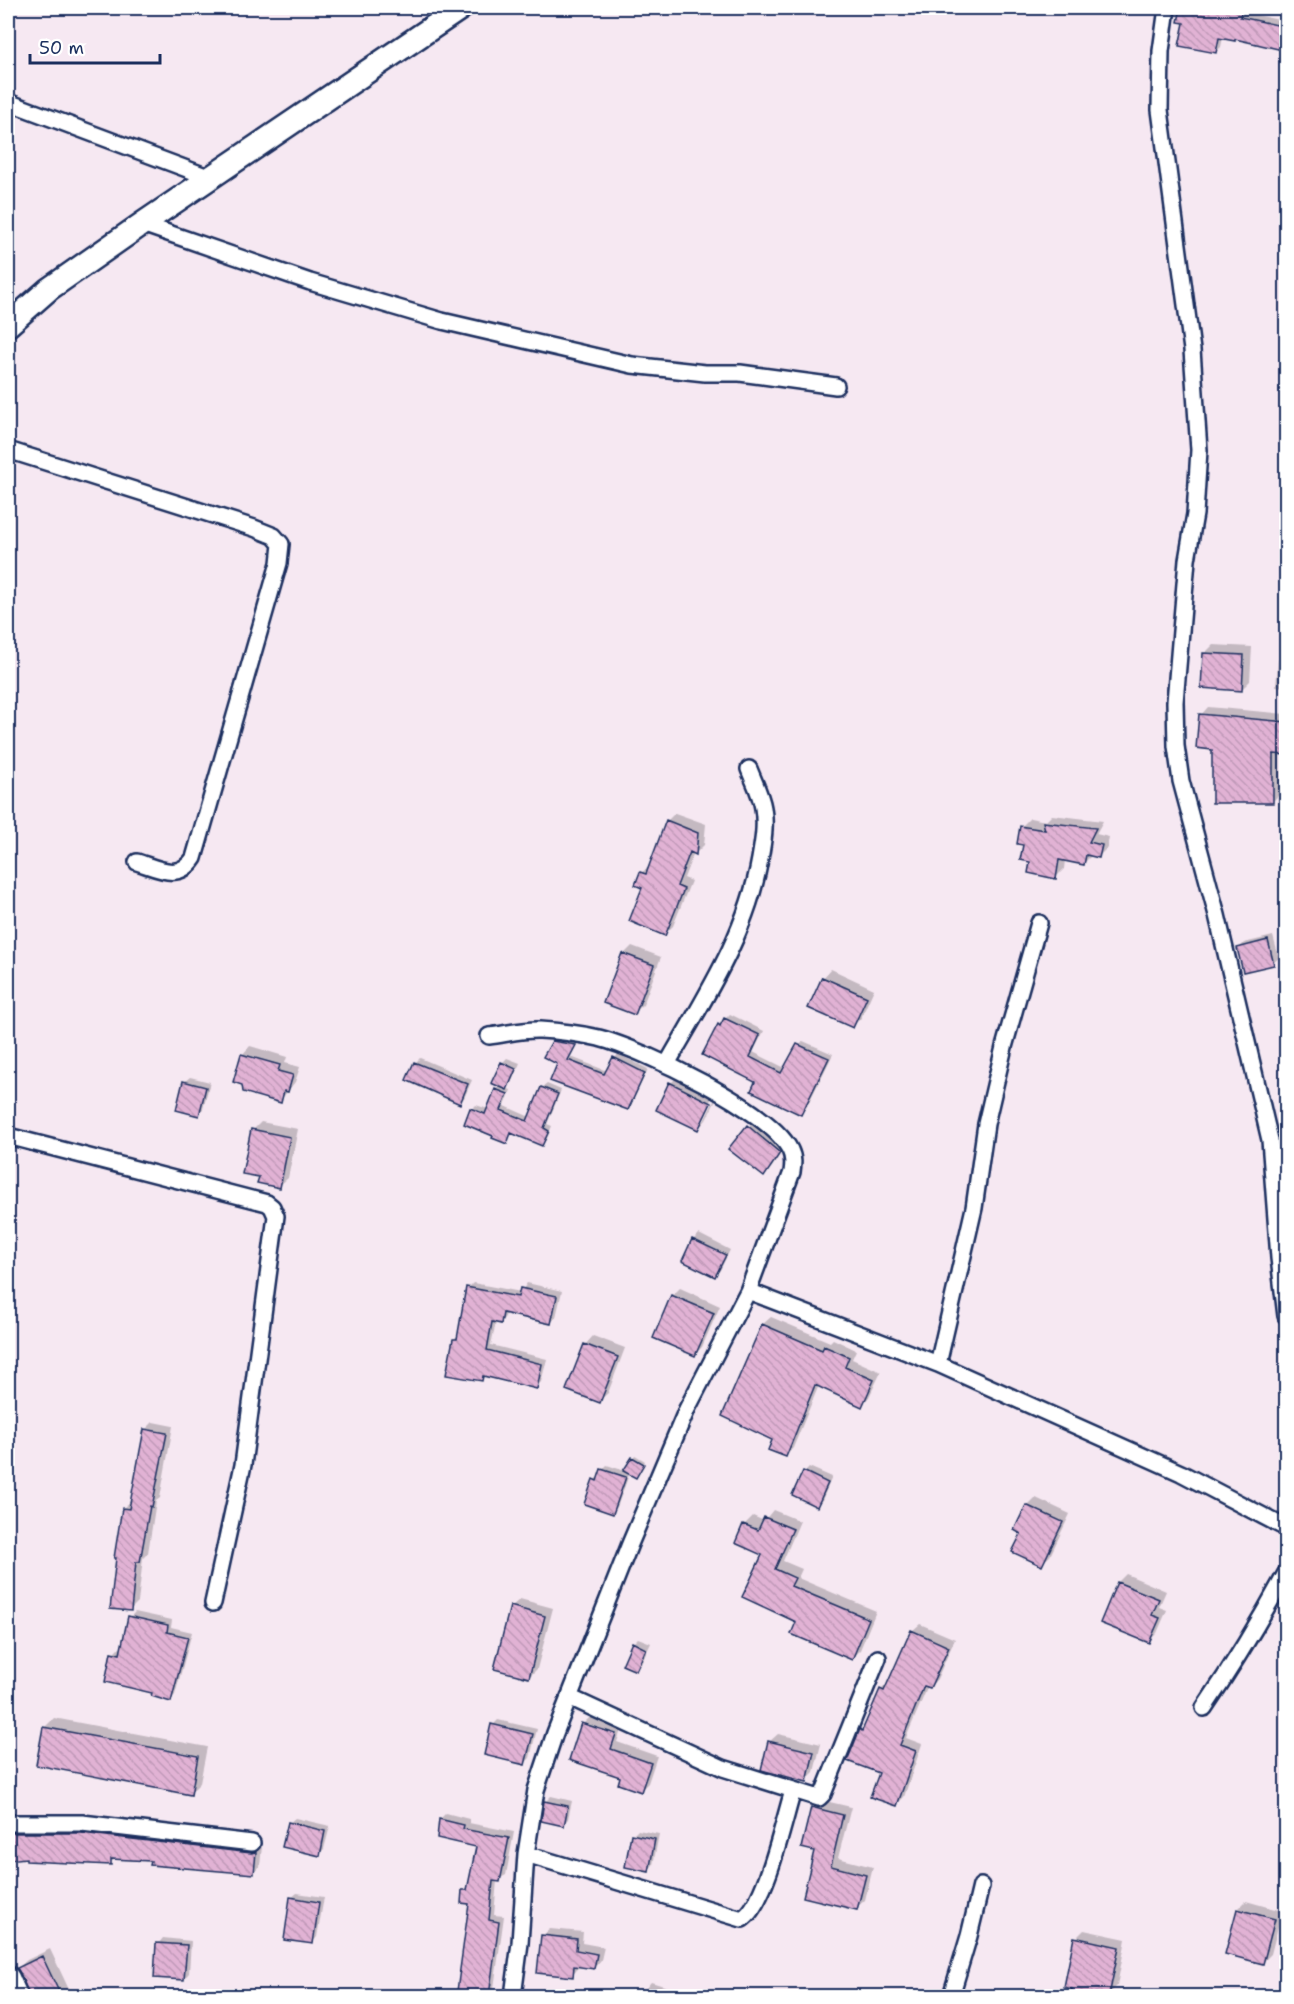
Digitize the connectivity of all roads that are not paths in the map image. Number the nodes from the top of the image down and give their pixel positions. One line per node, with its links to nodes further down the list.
1 (461, 8): 4 (main road)
2 (1167, 8): 16 (street)
3 (8, 102): 4 (street)
4 (211, 178): 5 (main road)
5 (142, 224): 6 (main road); 7 (street)
6 (8, 325)
7 (836, 386)
8 (8, 450): 10 (street)
9 (749, 769): 13 (street)
10 (137, 862)
11 (1038, 923): 17 (street)
12 (489, 1036): 13 (street)
13 (667, 1064): 15 (street)
14 (8, 1136): 20 (street)
15 (748, 1291): 17 (street); 22 (street)
16 (1287, 1316)
17 (938, 1364): 18 (street)
18 (1287, 1528)
19 (1287, 1573): 23 (street)
20 (213, 1603)
21 (878, 1658): 24 (street)
22 (569, 1697): 24 (street); 27 (street)
23 (1204, 1708)
24 (793, 1791): 27 (street)
25 (8, 1823): 26 (street)
26 (252, 1843)
27 (526, 1854): 31 (street)
28 (981, 1886): 32 (street)
29 (8, 1978): 30 (main road)
30 (16, 1996)
31 (513, 1996)
32 (951, 1996)

